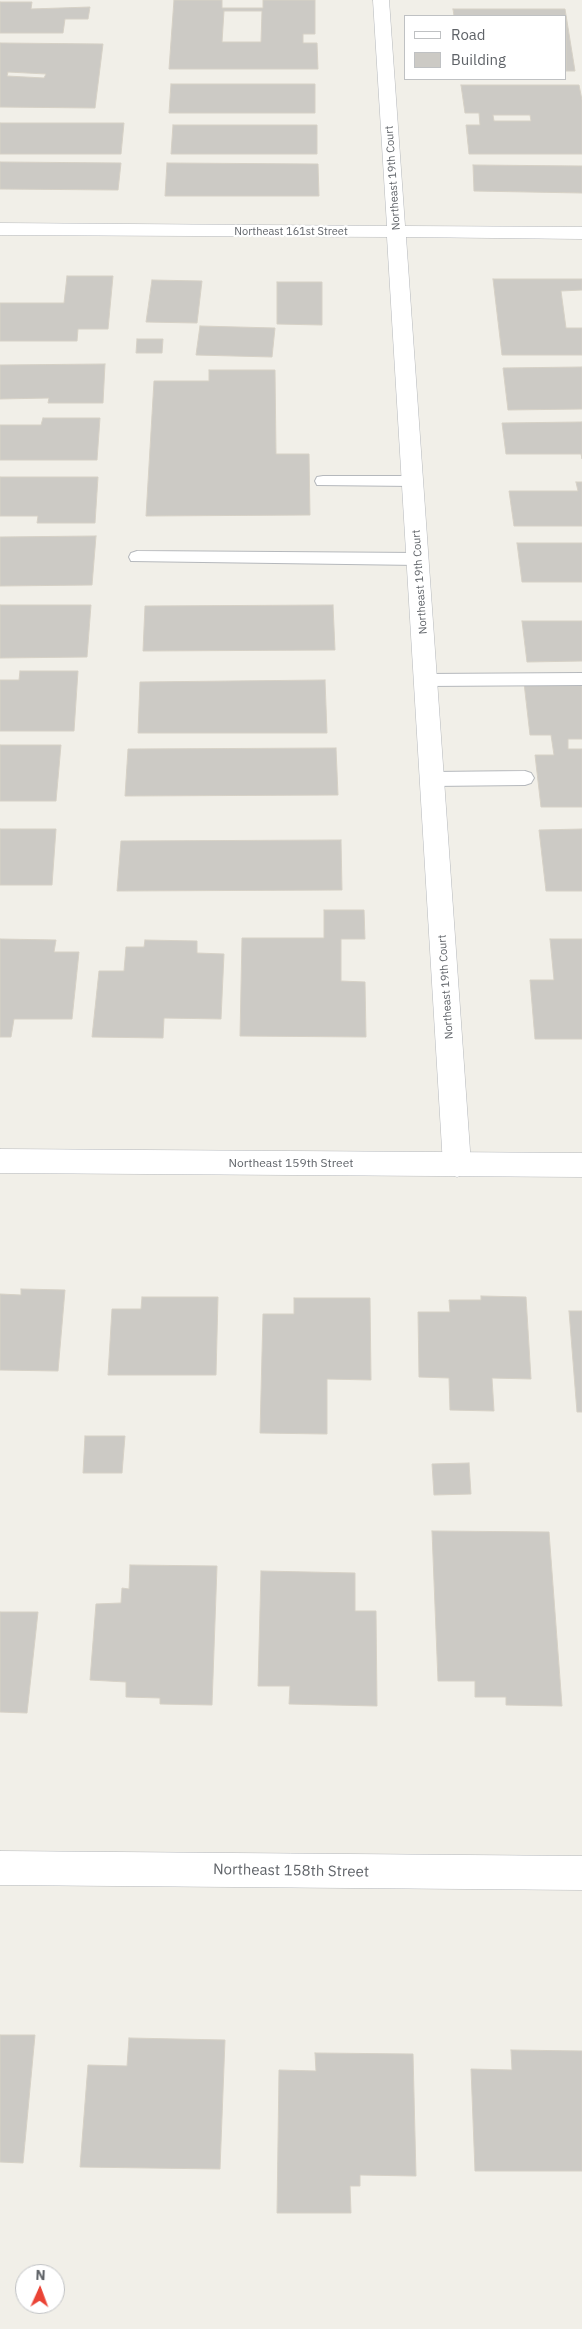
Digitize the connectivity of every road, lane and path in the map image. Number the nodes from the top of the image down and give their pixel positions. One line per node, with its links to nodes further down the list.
1 (380, 0): 3 (street, Northeast 19th Court)
2 (0, 229): 3 (street, Northeast 161st Street)
3 (397, 232): 4 (street, Northeast 161st Street); 6 (street, Northeast 19th Court)
4 (582, 233)
5 (323, 481): 6 (lane)
6 (413, 481): 8 (street, Northeast 19th Court)
7 (137, 557): 8 (lane)
8 (418, 559): 10 (street, Northeast 19th Court)
9 (582, 679): 10 (lane)
10 (426, 680): 12 (street, Northeast 19th Court)
11 (525, 778): 12 (lane)
12 (433, 779): 14 (street, Northeast 19th Court)
13 (0, 1161): 14 (street, Northeast 159th Street)
14 (457, 1165): 15 (street, Northeast 159th Street)
15 (582, 1165)
16 (0, 1868): 17 (street, Northeast 158th Street)
17 (582, 1873)

